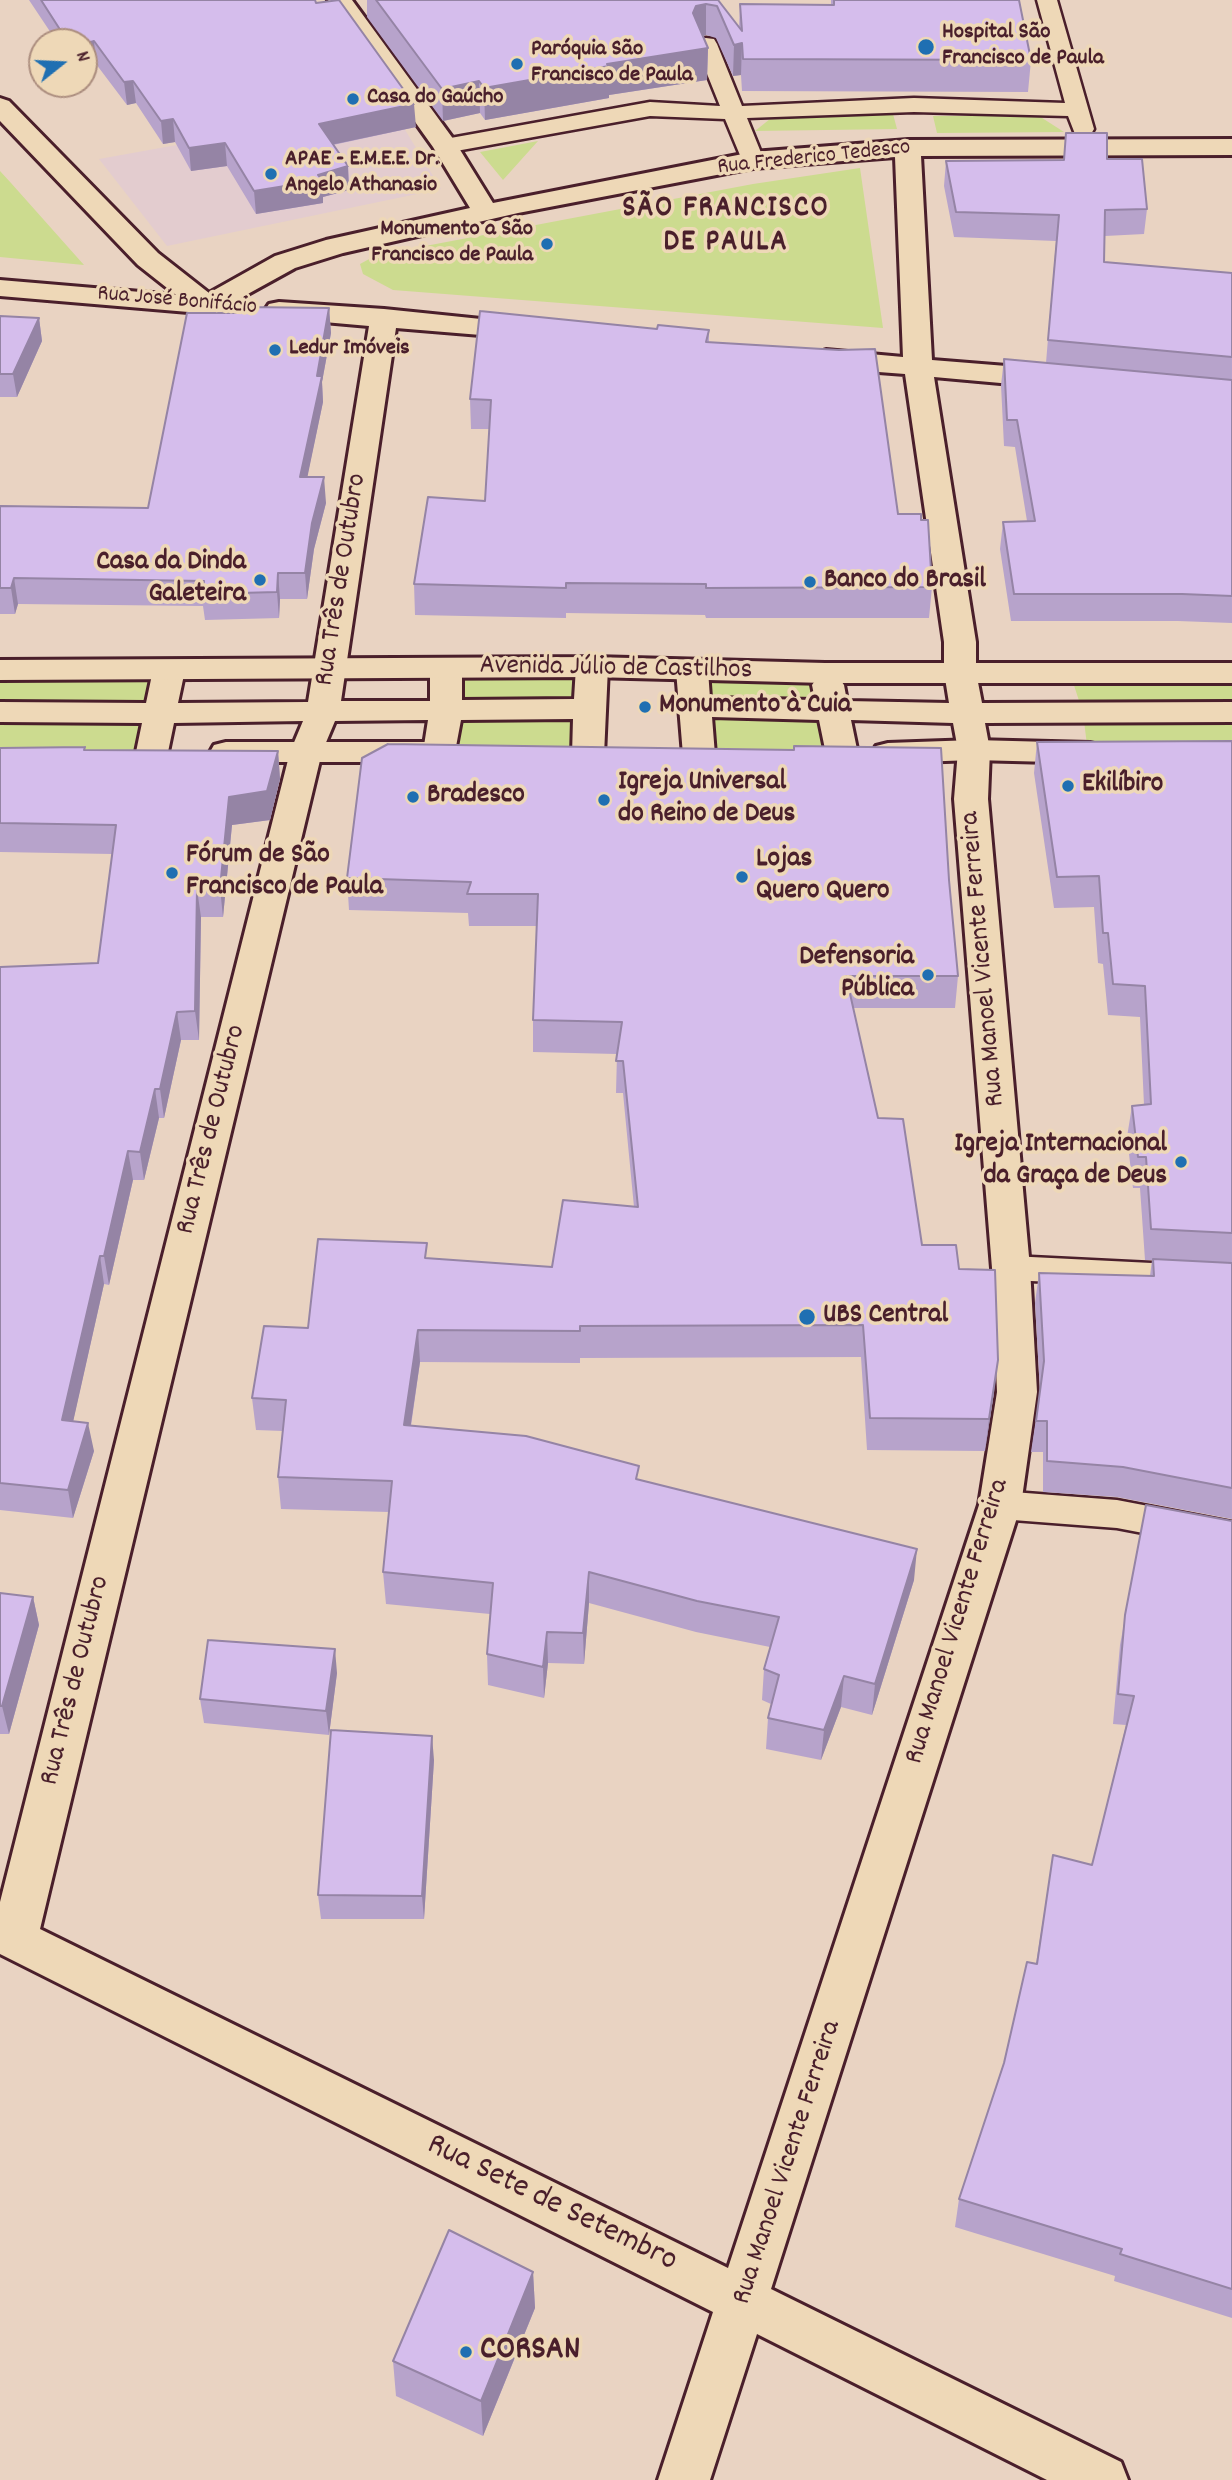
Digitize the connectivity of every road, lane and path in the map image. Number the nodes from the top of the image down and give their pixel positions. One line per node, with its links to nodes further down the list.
1 (340, 0): 7 (street)
2 (1047, 0): 5 (lane)
3 (706, 44): 6 (lane)
4 (0, 106): 14 (street)
5 (1078, 110): 6 (lane); 8 (lane)
6 (733, 113): 7 (lane); 11 (lane)
7 (445, 146): 12 (street)
8 (1088, 146): 9 (street, Rua Frederico Tedesco); 10 (street, Rua Frederico Tedesco)
9 (1232, 147)
10 (908, 148): 11 (street, Rua Frederico Tedesco); 18 (street, Rua Manoel Vicente Ferreira)
11 (753, 160): 12 (street, Rua Frederico Tedesco)
12 (485, 212): 14 (street, Rua Frederico Tedesco)
13 (0, 288): 14 (street, Rua José Bonifácio)
14 (207, 305): 15 (street, Rua José Bonifácio)
15 (384, 317): 16 (street, Rua José Bonifácio); 24 (street, Rua Três de Outubro)
16 (549, 333)
17 (795, 356): 18 (street)
18 (918, 367): 19 (street); 26 (street, Rua Manoel Vicente Ferreira)
19 (1082, 382)
20 (593, 667): 21 (street, Avenida Júlio de Castilhos); 25 (street, Avenida Júlio de Castilhos); 31 (street)
21 (446, 668): 24 (street, Avenida Júlio de Castilhos); 33 (street)
22 (0, 670): 23 (street, Avenida Júlio de Castilhos)
23 (169, 670): 24 (street, Avenida Júlio de Castilhos); 37 (street)
24 (330, 670): 35 (street, Rua Três de Outubro)
25 (692, 670): 27 (street, Avenida Júlio de Castilhos); 30 (street)
26 (960, 672): 27 (street, Avenida Júlio de Castilhos); 28 (street, Avenida Júlio de Castilhos); 39 (street, Rua Manoel Vicente Ferreira)
27 (825, 673): 32 (street)
28 (1070, 673): 29 (street, Avenida Júlio de Castilhos); 38 (street)
29 (1232, 673)
30 (696, 707): 32 (street); 41 (street)
31 (590, 709): 33 (street); 42 (street)
32 (834, 709): 39 (street); 39 (street)
33 (446, 711): 35 (street); 40 (street)
34 (0, 712): 37 (street)
35 (323, 712): 37 (street); 40 (street, Rua Três de Outubro)
36 (1232, 712): 38 (street)
37 (158, 713): 40 (street)
38 (1083, 713): 39 (street); 39 (street)
39 (970, 732): 43 (street, Rua Manoel Vicente Ferreira)
40 (306, 752): 47 (street, Rua Três de Outubro)
41 (663, 754)
42 (588, 755)
43 (1011, 1268): 44 (lane); 45 (street, Rua Manoel Vicente Ferreira)
44 (1232, 1279)
45 (1000, 1505): 46 (lane); 48 (street, Rua Manoel Vicente Ferreira)
46 (1232, 1536)
47 (7, 1935): 48 (street, Rua Sete de Setembro)
48 (744, 2300): 49 (street, Rua Manoel Vicente Ferreira); 50 (street, Rua Sete de Setembro)
49 (684, 2480)
50 (1102, 2480)

